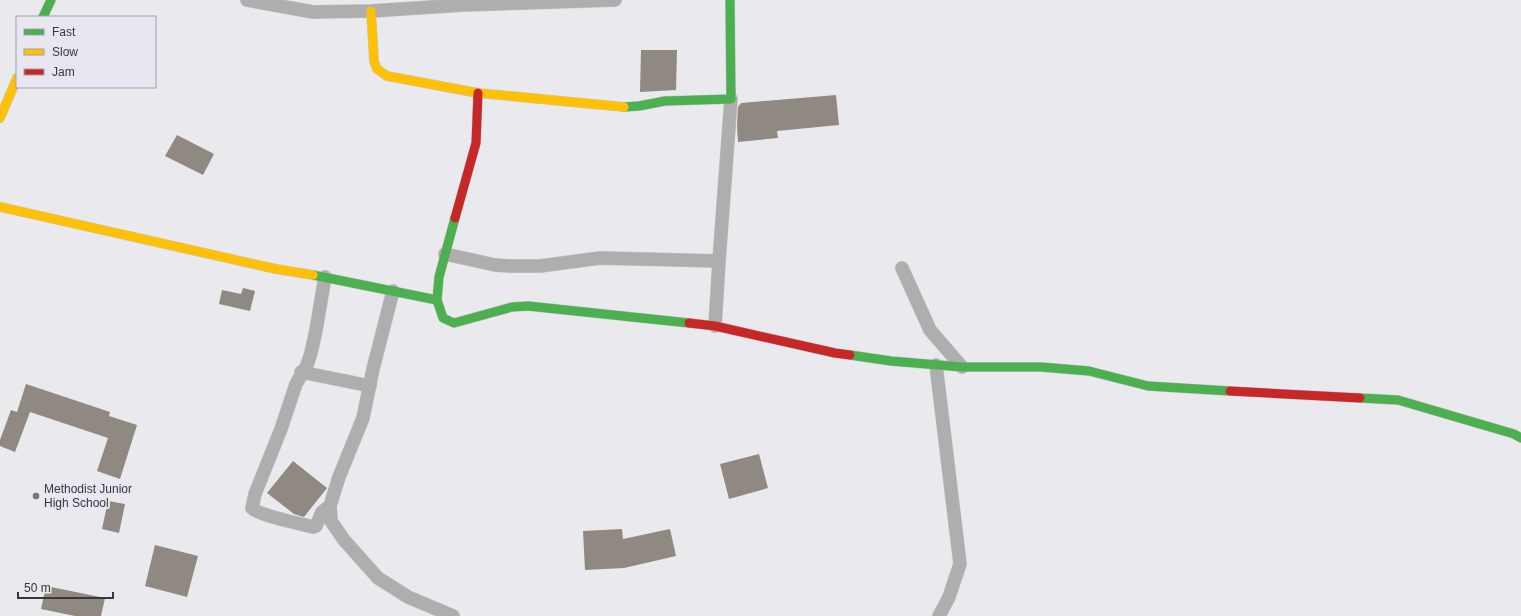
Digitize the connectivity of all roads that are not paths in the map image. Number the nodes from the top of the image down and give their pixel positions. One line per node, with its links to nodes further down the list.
1 (50, 0): 6 (main road)
2 (247, 0): 5 (street)
3 (615, 0): 5 (street)
4 (730, 0): 9 (main road)
5 (371, 11): 8 (main road)
6 (43, 16)
7 (16, 80): 10 (main road)
8 (478, 93): 9 (main road); 12 (main road)
9 (730, 99): 13 (street)
10 (0, 118)
11 (0, 208): 15 (main road)
12 (445, 254): 13 (street); 17 (main road)
13 (719, 261): 18 (street)
14 (902, 268): 20 (street)
15 (326, 277): 16 (main road); 21 (street)
16 (393, 291): 17 (main road); 22 (street)
17 (437, 300): 18 (main road)
18 (715, 326): 19 (main road)
19 (936, 365): 20 (main road); 26 (street)
20 (962, 367): 23 (main road)
21 (302, 372): 22 (street); 24 (street)
22 (370, 386): 24 (street)
23 (1521, 438)
24 (330, 506): 25 (street)
25 (453, 616)
26 (939, 616)

